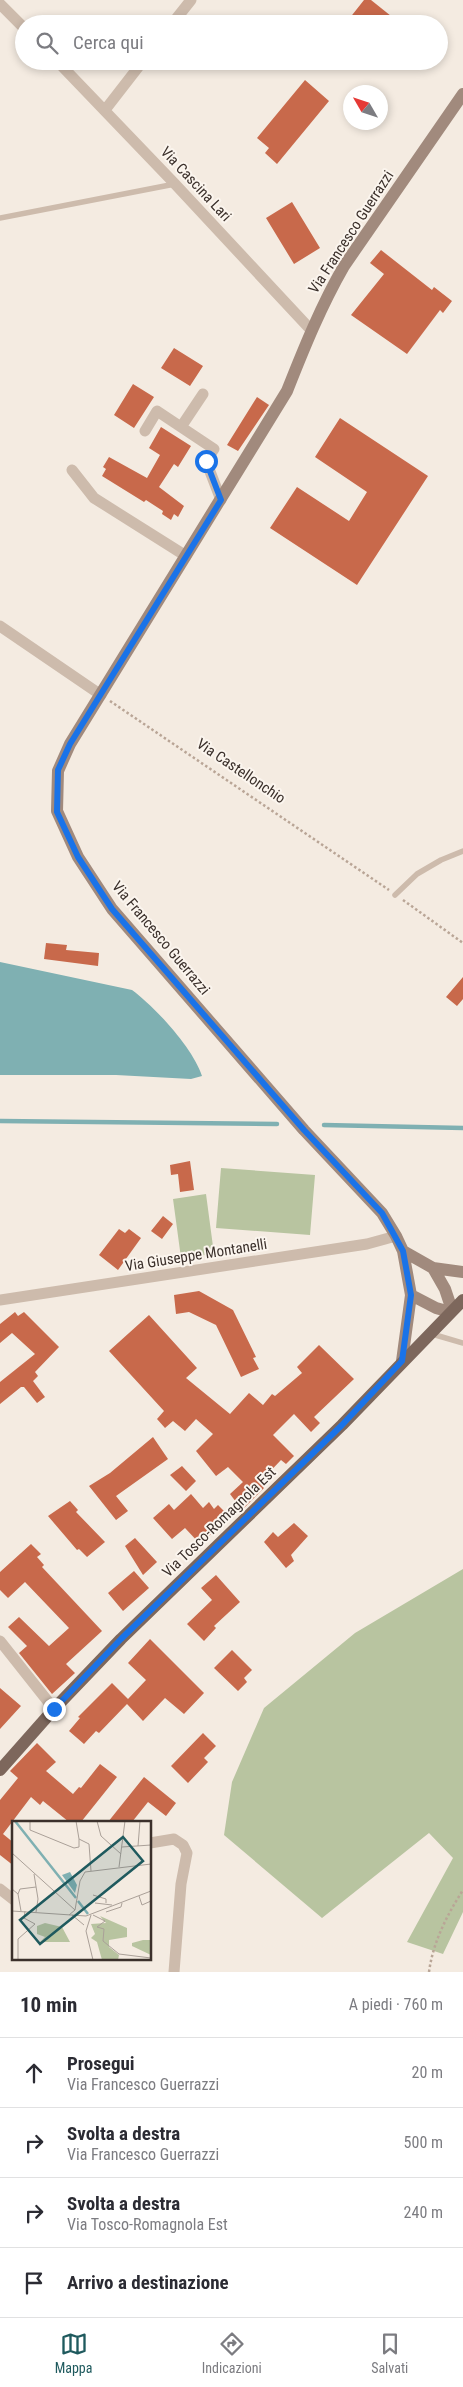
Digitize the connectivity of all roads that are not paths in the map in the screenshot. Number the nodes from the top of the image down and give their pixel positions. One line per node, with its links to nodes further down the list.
1 (191, 0): 3 (street)
2 (0, 4): 4 (street)
3 (179, 15)
4 (15, 19)
5 (66, 70): 8 (street, Via Cascina Lari)
6 (136, 70): 8 (street)
7 (463, 94): 11 (main road, Via Francesco Guerrazzi)
8 (105, 110): 9 (street, Via Cascina Lari)
9 (175, 184): 10 (lane); 11 (street, Via Cascina Lari)
10 (0, 218)
11 (311, 330): 16 (main road, Via Francesco Guerrazzi)
12 (202, 394): 13 (street)
13 (181, 427): 14 (street); 16 (street)
14 (145, 431)
15 (72, 470): 17 (street)
16 (221, 500): 17 (main road, Via Francesco Guerrazzi)
17 (186, 556): 19 (main road, Via Francesco Guerrazzi)
18 (0, 626): 19 (street)
19 (101, 695): 22 (main road, Via Francesco Guerrazzi)
20 (463, 851): 21 (lane)
21 (395, 894)
22 (396, 1236): 23 (main road, Via Francesco Guerrazzi); 27 (street, Via Giuseppe Montanelli)
23 (403, 1251): 24 (main road); 26 (main road, Via Francesco Guerrazzi)
24 (433, 1268): 25 (main road); 29 (main road)
25 (463, 1272)
26 (411, 1295): 29 (main road); 32 (main road, Via Francesco Guerrazzi)
27 (0, 1300)
28 (463, 1300): 29 (main road, Via Tosco-Romagnola Est)
29 (451, 1311): 30 (main road, Via Tosco-Romagnola Est)
30 (430, 1334): 31 (lane); 32 (main road, Via Tosco-Romagnola Est)
31 (463, 1343)
32 (402, 1361): 34 (main road, Via Tosco-Romagnola Est)
33 (0, 1642): 34 (street)
34 (54, 1709): 35 (main road, Via Tosco-Romagnola Est)
35 (0, 1770)
36 (151, 1843): 39 (street)
37 (0, 1889): 38 (street)
38 (12, 1898)
39 (174, 1972)

